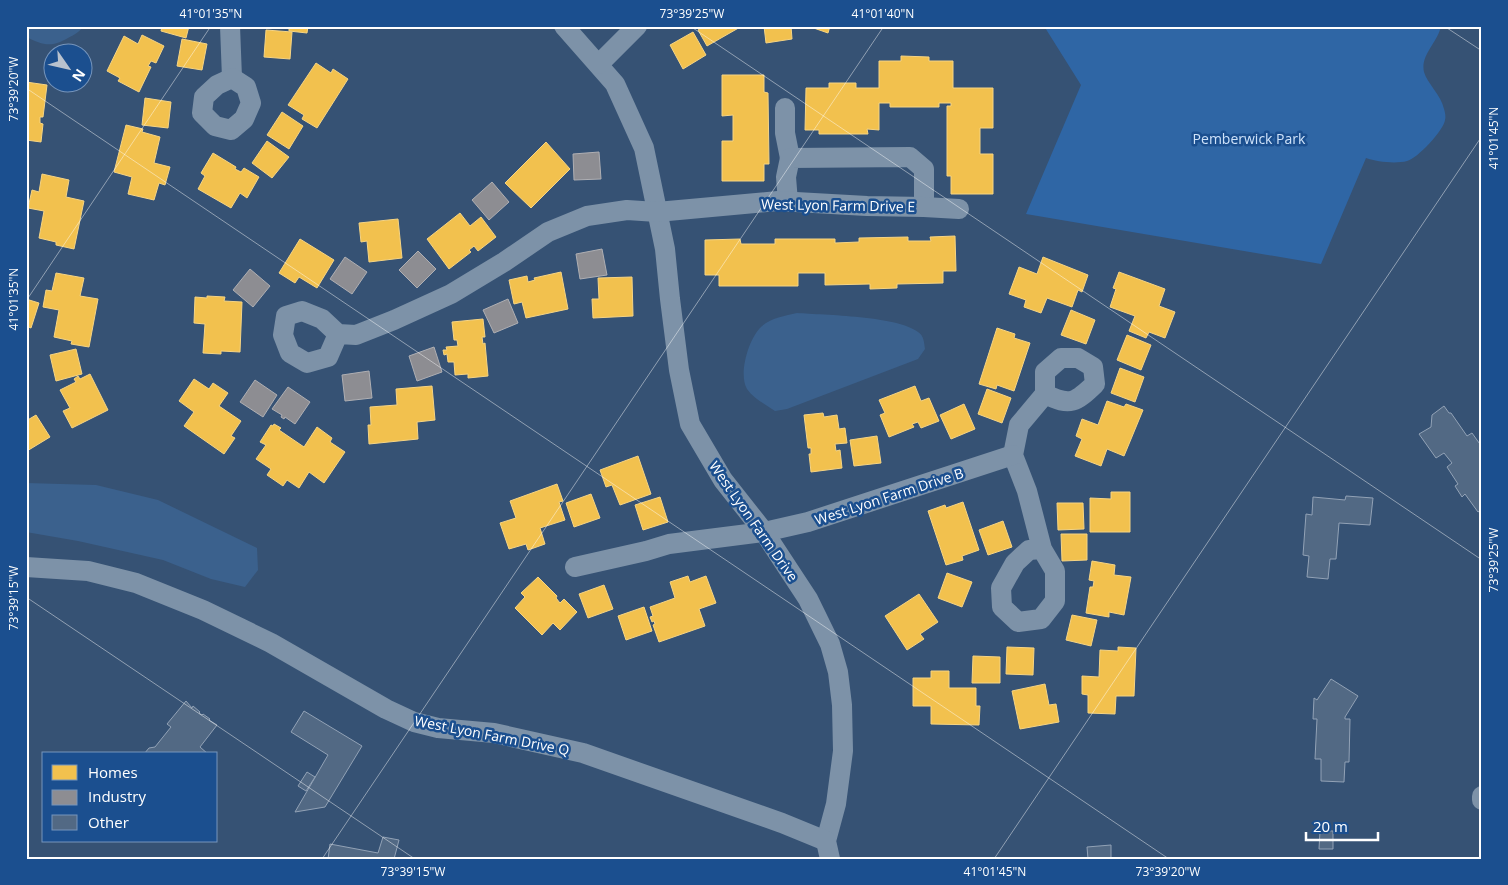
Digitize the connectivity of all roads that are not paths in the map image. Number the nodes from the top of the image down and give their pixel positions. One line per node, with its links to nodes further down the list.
1 (230, 26): 5 (street)
2 (564, 26): 4 (street, West Lyon Farm Drive)
3 (637, 26): 4 (street)
4 (599, 64): 11 (street, West Lyon Farm Drive)
5 (232, 78)
6 (785, 108): 7 (street)
7 (790, 158): 8 (street); 9 (street)
8 (788, 202): 9 (street, West Lyon Farm Drive E); 11 (street, West Lyon Farm Drive E)
9 (924, 206): 10 (street, West Lyon Farm Drive E)
10 (959, 210)
11 (657, 212): 12 (street, West Lyon Farm Drive E); 15 (street, West Lyon Farm Drive)
12 (338, 334)
13 (1045, 394): 14 (street)
14 (1013, 455): 15 (street, West Lyon Farm Drive B); 16 (street)
15 (764, 532): 18 (street, West Lyon Farm Drive B); 19 (street, West Lyon Farm Drive)
16 (1042, 549)
17 (26, 567): 19 (street, West Lyon Farm Drive Q)
18 (575, 568)
19 (828, 850)

